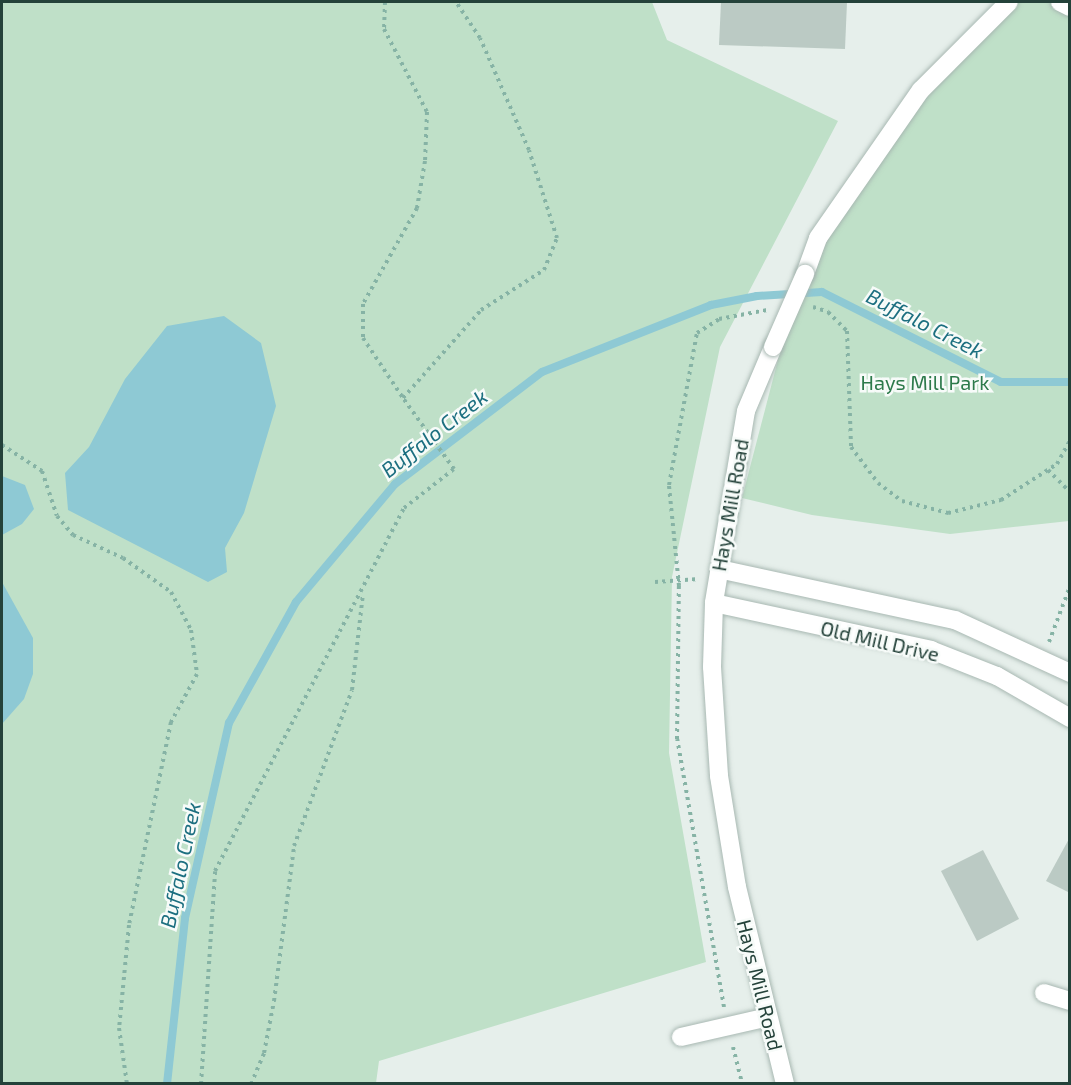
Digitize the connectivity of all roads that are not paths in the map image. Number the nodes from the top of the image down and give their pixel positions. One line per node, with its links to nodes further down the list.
1 (1009, 2): 4 (street, Hays Mill Road, bridge)
2 (1060, 2): 3 (street)
3 (1070, 7)
4 (718, 575): 5 (street, Hays Mill Road); 6 (street, Old Mill Drive)
5 (714, 603): 7 (street, Old Mill Drive); 10 (street, Hays Mill Road)
6 (1070, 673)
7 (1070, 718)
8 (1044, 993): 9 (street)
9 (1070, 1001)
10 (768, 1017): 11 (street); 12 (street, Hays Mill Road)
11 (681, 1037)
12 (784, 1083)

